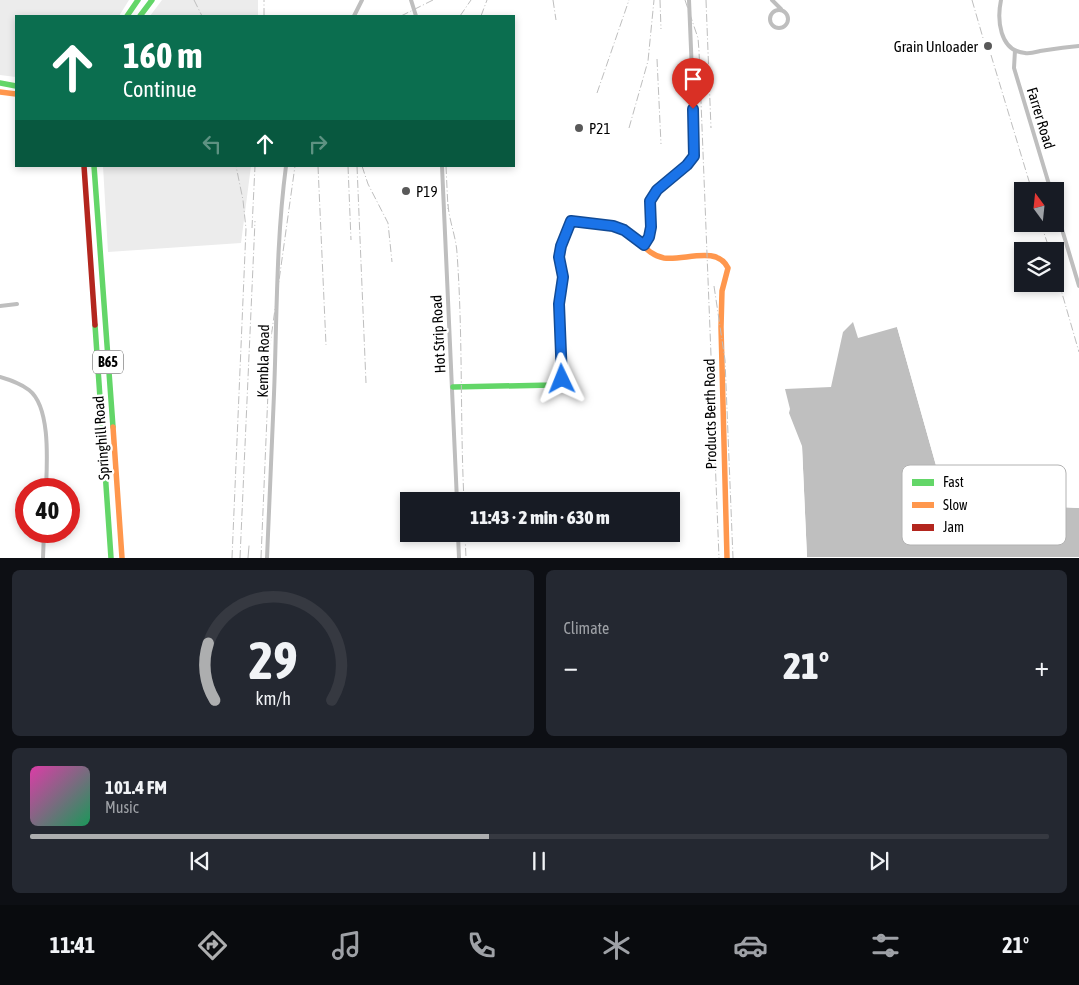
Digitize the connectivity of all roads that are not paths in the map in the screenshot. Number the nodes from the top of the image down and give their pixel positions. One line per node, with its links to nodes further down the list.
1 (138, 0): 9 (main road)
2 (152, 0): 10 (main road)
3 (362, 0): 11 (street)
4 (411, 0): 12 (street)
5 (689, 0): 26 (street)
6 (772, 0): 8 (street); 13 (street)
7 (1001, 0): 15 (street)
8 (784, 12): 13 (street); 13 (street)
9 (128, 15)
10 (141, 15)
11 (354, 15)
12 (416, 15)
13 (770, 16)
14 (1079, 46): 15 (street)
15 (1015, 50): 24 (street, Farrer Road)
16 (0, 84): 17 (main road)
17 (15, 86)
18 (0, 92): 19 (main road)
19 (15, 94)
20 (94, 167): 38 (main road, Springhill Road / B65)
21 (286, 167): 39 (street, Kembla Road)
22 (442, 167): 31 (street, Hot Strip Road)
23 (84, 168): 37 (main road, Springhill Road / B65)
24 (1048, 182)
25 (1063, 232): 27 (street)
26 (644, 245): 31 (main road); 41 (main road, Products Berth Road)
27 (1079, 286)
28 (17, 304): 29 (street)
29 (0, 306)
30 (0, 377): 32 (street)
31 (452, 387): 33 (street, Hot Strip Road)
32 (46, 478)
33 (457, 492)
34 (458, 542): 40 (street)
35 (44, 543): 36 (street)
36 (43, 558)
37 (111, 558)
38 (122, 558)
39 (267, 558)
40 (459, 558)
41 (727, 558)

